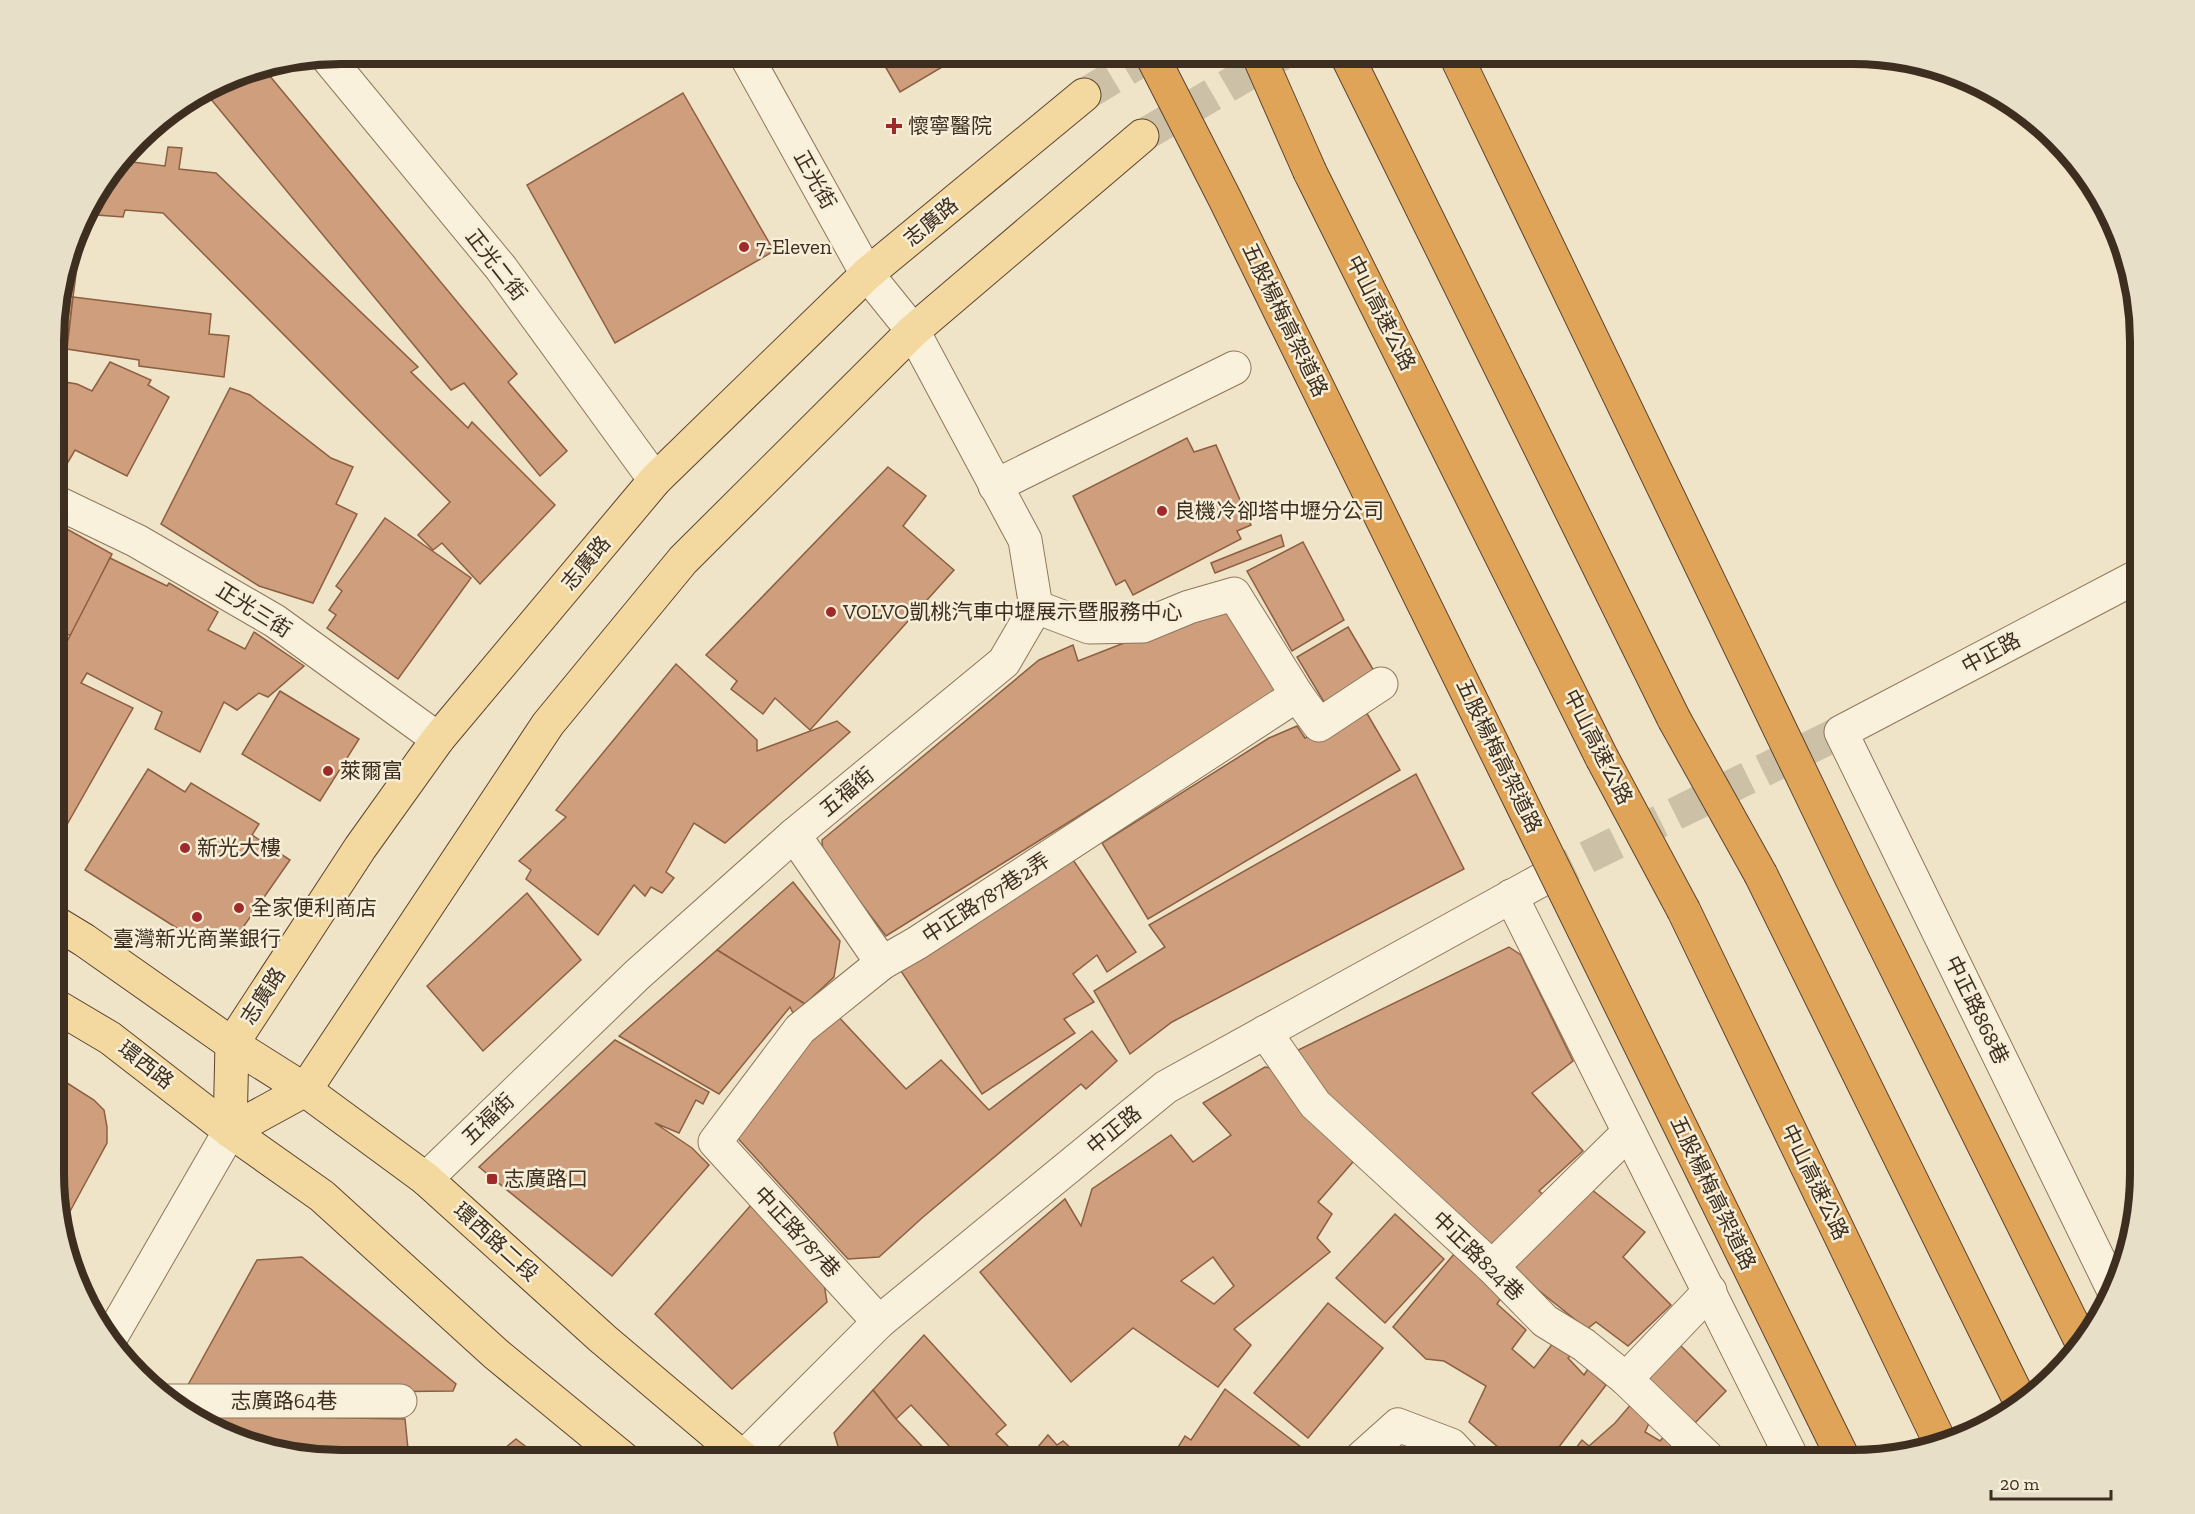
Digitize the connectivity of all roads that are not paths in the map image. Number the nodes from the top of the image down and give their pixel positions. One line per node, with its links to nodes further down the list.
1 (333, 64): 12 (street, 正光二街)
2 (751, 64): 9 (street, 正光街)
3 (1156, 64): 52 (highway, 五股楊梅高架道路, bridge)
4 (1262, 64): 44 (highway, 中山高速公路, bridge)
5 (1351, 64): 41 (highway, bridge)
6 (1460, 64): 39 (highway, bridge)
7 (1084, 95): 9 (main road, 志廣路)
8 (1142, 136): 10 (main road)
9 (867, 274): 10 (street, 正光街); 12 (main road, 志廣路)
10 (913, 331): 13 (street); 29 (main road)
11 (1234, 368): 13 (street)
12 (655, 480): 20 (main road, 志廣路)
13 (995, 486): 16 (street)
14 (64, 506): 20 (street, 正光三街)
15 (2130, 580): 19 (street, 中正路)
16 (1036, 607): 18 (street); 21 (street, 五福街)
17 (1381, 684): 18 (street)
18 (1297, 695): 25 (street, 中正路787巷2弄)
19 (1841, 732): 35 (street, 中正路868巷)
20 (438, 739): 28 (main road, 志廣路)
21 (794, 835): 25 (street); 33 (street, 五福街)
22 (1543, 879): 23 (street, 中正路)
23 (1511, 896): 27 (street, 中正路); 31 (street)
24 (64, 928): 28 (main road)
25 (882, 963): 32 (street, 中正路787巷2弄)
26 (64, 1011): 30 (main road, 環西路)
27 (1265, 1032): 34 (street, 中正路824巷); 37 (street, 中正路)
28 (232, 1044): 29 (main road, 環西路二段); 30 (main road, 志廣路)
29 (305, 1090): 30 (main road); 33 (main road, 環西路二段)
30 (230, 1131): 38 (street, 志廣路); 45 (main road)
31 (1629, 1132): 34 (street); 36 (street)
32 (715, 1142): 37 (street, 中正路787巷)
33 (426, 1179): 46 (main road, 環西路二段)
34 (1492, 1267): 40 (street, 中正路824巷)
35 (2109, 1280)
36 (1710, 1291): 40 (street); 51 (street)
37 (879, 1322): 47 (street, 中正路)
38 (115, 1331)
39 (2078, 1334)
40 (1626, 1379): 50 (street, 中正路824巷)
41 (2017, 1395)
42 (185, 1401): 43 (street, 志廣路64巷)
43 (400, 1401)
44 (1937, 1437)
45 (613, 1450)
46 (733, 1450)
47 (753, 1450)
48 (1370, 1450): 49 (street)
49 (1456, 1450)
50 (1700, 1450)
51 (1788, 1450)
52 (1839, 1450)

